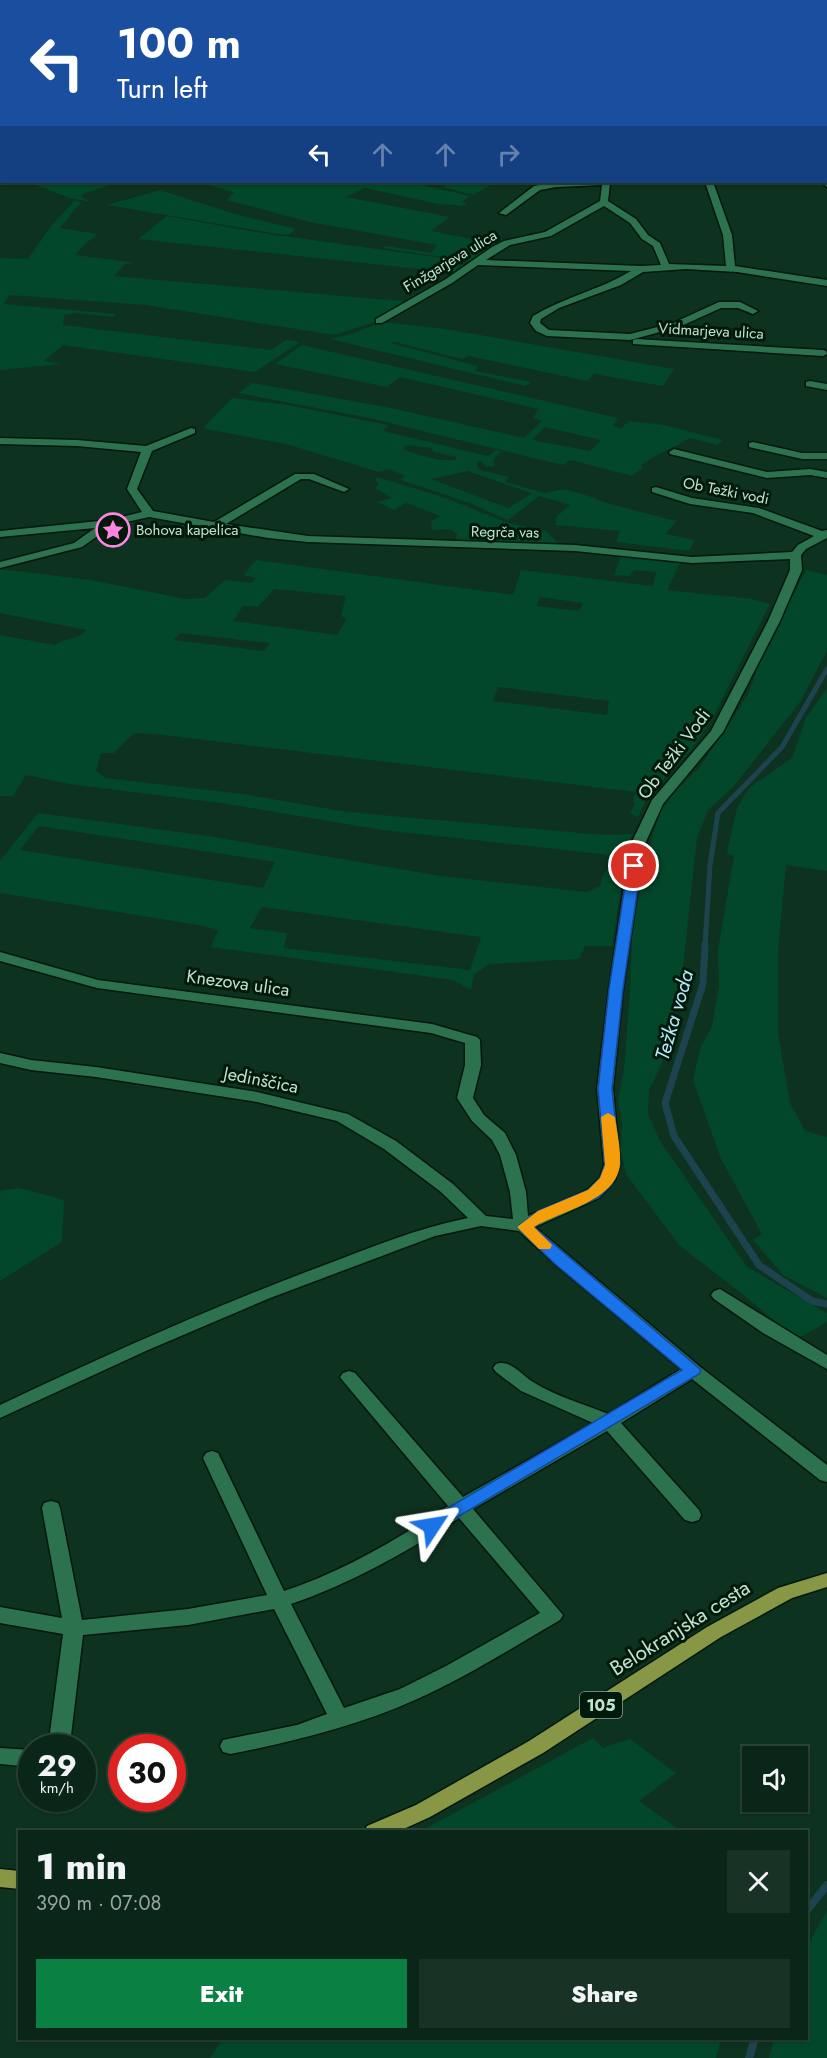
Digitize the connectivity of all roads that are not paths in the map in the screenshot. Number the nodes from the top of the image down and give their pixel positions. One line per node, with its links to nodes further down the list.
1 (582, 183): 5 (street, Finžgarjeva ulica)
2 (607, 183): 4 (street, Finžgarjeva ulica)
3 (709, 183): 9 (street)
4 (604, 202): 6 (street, Finžgarjeva ulica); 7 (street)
5 (503, 213)
6 (475, 262): 8 (street, Vidmarjeva ulica); 12 (street, Finžgarjeva ulica)
7 (666, 267): 8 (street, Vidmarjeva ulica); 9 (street, Vidmarjeva ulica)
8 (641, 269): 13 (street, Vidmarjeva ulica)
9 (730, 269): 10 (street, Vidmarjeva ulica)
10 (827, 283)
11 (753, 311): 13 (street, Vidmarjeva ulica)
12 (379, 321)
13 (598, 337): 14 (street, Vidmarjeva ulica)
14 (823, 353)
15 (810, 384): 16 (street)
16 (827, 387)
17 (191, 431): 20 (street)
18 (0, 441): 20 (street)
19 (753, 445): 22 (street)
20 (147, 449): 26 (street)
21 (674, 452): 23 (street, Ob Težki vodi)
22 (827, 456)
23 (827, 475)
24 (344, 489): 28 (street)
25 (656, 490): 30 (street, Ob Težki vodi)
26 (149, 514): 27 (street); 28 (street, Regrča vas)
27 (109, 523): 29 (street); 32 (street)
28 (215, 526): 31 (street, Regrča vas)
29 (0, 534)
30 (825, 534): 31 (street)
31 (795, 555): 36 (street, Ob Težki Vodi)
32 (0, 565)
33 (0, 957): 36 (street, Knezova ulica)
34 (0, 1058): 35 (street, Jedinščica)
35 (481, 1221): 36 (street); 42 (street)
36 (524, 1227): 40 (street)
37 (720, 1295): 38 (street)
38 (827, 1363)
39 (502, 1368): 43 (street)
40 (693, 1370): 43 (street); 45 (street)
41 (349, 1377): 46 (street)
42 (0, 1412)
43 (609, 1422): 46 (street); 48 (street)
44 (212, 1458): 50 (street)
45 (827, 1475)
46 (462, 1506): 50 (street); 53 (street)
47 (51, 1508): 52 (street)
48 (692, 1515)
49 (827, 1580): 58 (main road, Belokranjska cesta / 105)
50 (279, 1600): 52 (street); 53 (street)
51 (0, 1615): 52 (street)
52 (74, 1628): 54 (street)
53 (339, 1718): 55 (street)
54 (61, 1734)
55 (230, 1746)
56 (0, 1756): 57 (street)
57 (18, 1758)
58 (379, 1830)
59 (0, 1878): 60 (main road)
60 (18, 1880)

